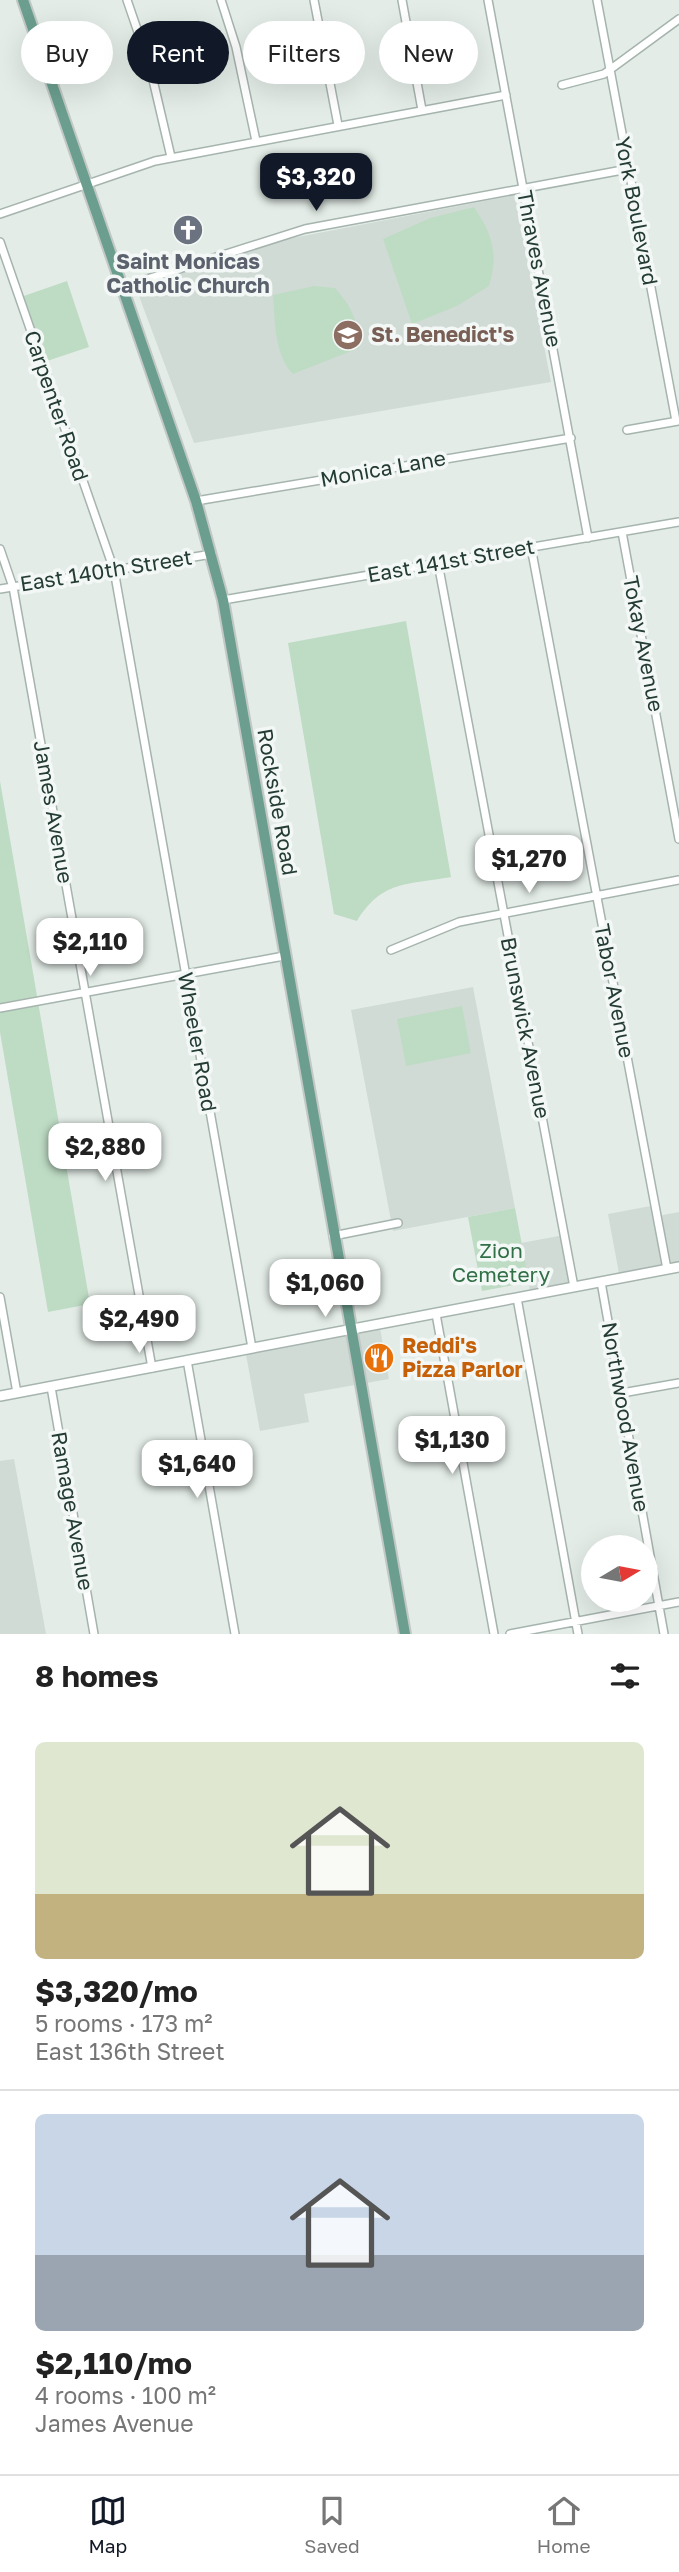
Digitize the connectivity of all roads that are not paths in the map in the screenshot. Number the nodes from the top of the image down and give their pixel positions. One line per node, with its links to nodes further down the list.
1 (23, 0): 17 (main road, Rockside Road)
2 (127, 0): 15 (street)
3 (221, 0): 14 (street)
4 (314, 0): 13 (street)
5 (401, 0): 12 (street)
6 (488, 0): 11 (street, Thraves Avenue)
7 (597, 0): 9 (street, York Boulevard)
8 (679, 19): 9 (street)
9 (610, 71): 10 (street); 16 (street, York Boulevard)
10 (562, 85)
11 (506, 95): 12 (street); 18 (street, Thraves Avenue)
12 (422, 110): 13 (street)
13 (338, 125): 14 (street)
14 (256, 141): 15 (street)
15 (171, 157): 17 (street)
16 (628, 169): 18 (street); 22 (street, York Boulevard)
17 (86, 185): 19 (street); 21 (main road, Rockside Road)
18 (524, 188): 21 (street); 24 (street, Thraves Avenue)
19 (0, 214)
20 (0, 242): 33 (street, Carpenter Road)
21 (122, 287): 25 (main road, Rockside Road)
22 (678, 421): 23 (street)
23 (627, 430)
24 (571, 438): 25 (street, Monica Lane); 28 (street, Thraves Avenue)
25 (196, 501): 31 (main road, Rockside Road)
26 (679, 523): 27 (street, East 141st Street)
27 (622, 532): 28 (street, East 141st Street); 37 (street, Tokay Avenue)
28 (588, 538): 29 (street, East 141st Street)
29 (531, 547): 32 (street, East 141st Street); 39 (street, Tabor Avenue)
30 (0, 549): 34 (street, James Avenue)
31 (212, 554): 33 (street, East 140th Street); 36 (main road, Rockside Road)
32 (438, 564): 36 (street, East 141st Street); 40 (street, Brunswick Avenue)
33 (114, 570): 34 (street, East 140th Street); 43 (street, Wheeler Road)
34 (13, 587): 35 (street, East 140th Street); 44 (street, James Avenue)
35 (0, 589)
36 (223, 600): 42 (main road, Rockside Road)
37 (679, 839)
38 (679, 880): 39 (street)
39 (595, 896): 40 (street); 49 (street, Tabor Avenue)
40 (504, 914): 41 (street); 51 (street, Brunswick Avenue)
41 (391, 950)
42 (284, 956): 43 (street); 47 (main road, Rockside Road)
43 (185, 974): 44 (street); 56 (street, Wheeler Road)
44 (86, 993): 45 (street); 58 (street, James Avenue)
45 (0, 1008)
46 (398, 1223): 47 (street)
47 (334, 1236): 55 (main road, Rockside Road)
48 (679, 1267): 49 (street)
49 (667, 1269): 50 (street)
50 (601, 1282): 51 (street); 62 (street, Northwood Avenue)
51 (574, 1287): 53 (street)
52 (0, 1297): 61 (street)
53 (517, 1298): 54 (street); 66 (street)
54 (436, 1314): 55 (street); 70 (street)
55 (351, 1329): 56 (street); 69 (main road, Rockside Road)
56 (252, 1348): 57 (street)
57 (187, 1360): 58 (street); 68 (street)
58 (152, 1368): 60 (street)
59 (679, 1383): 62 (street)
60 (51, 1387): 61 (street); 67 (street, Ramage Avenue)
61 (17, 1393): 63 (street)
62 (622, 1394): 65 (street, Northwood Avenue)
63 (0, 1396)
64 (679, 1602): 65 (street)
65 (659, 1606): 66 (street); 73 (street, Northwood Avenue)
66 (576, 1621): 71 (street); 72 (street)
67 (94, 1634)
68 (235, 1634)
69 (405, 1634)
70 (495, 1634)
71 (510, 1634)
72 (578, 1634)
73 (664, 1634)

